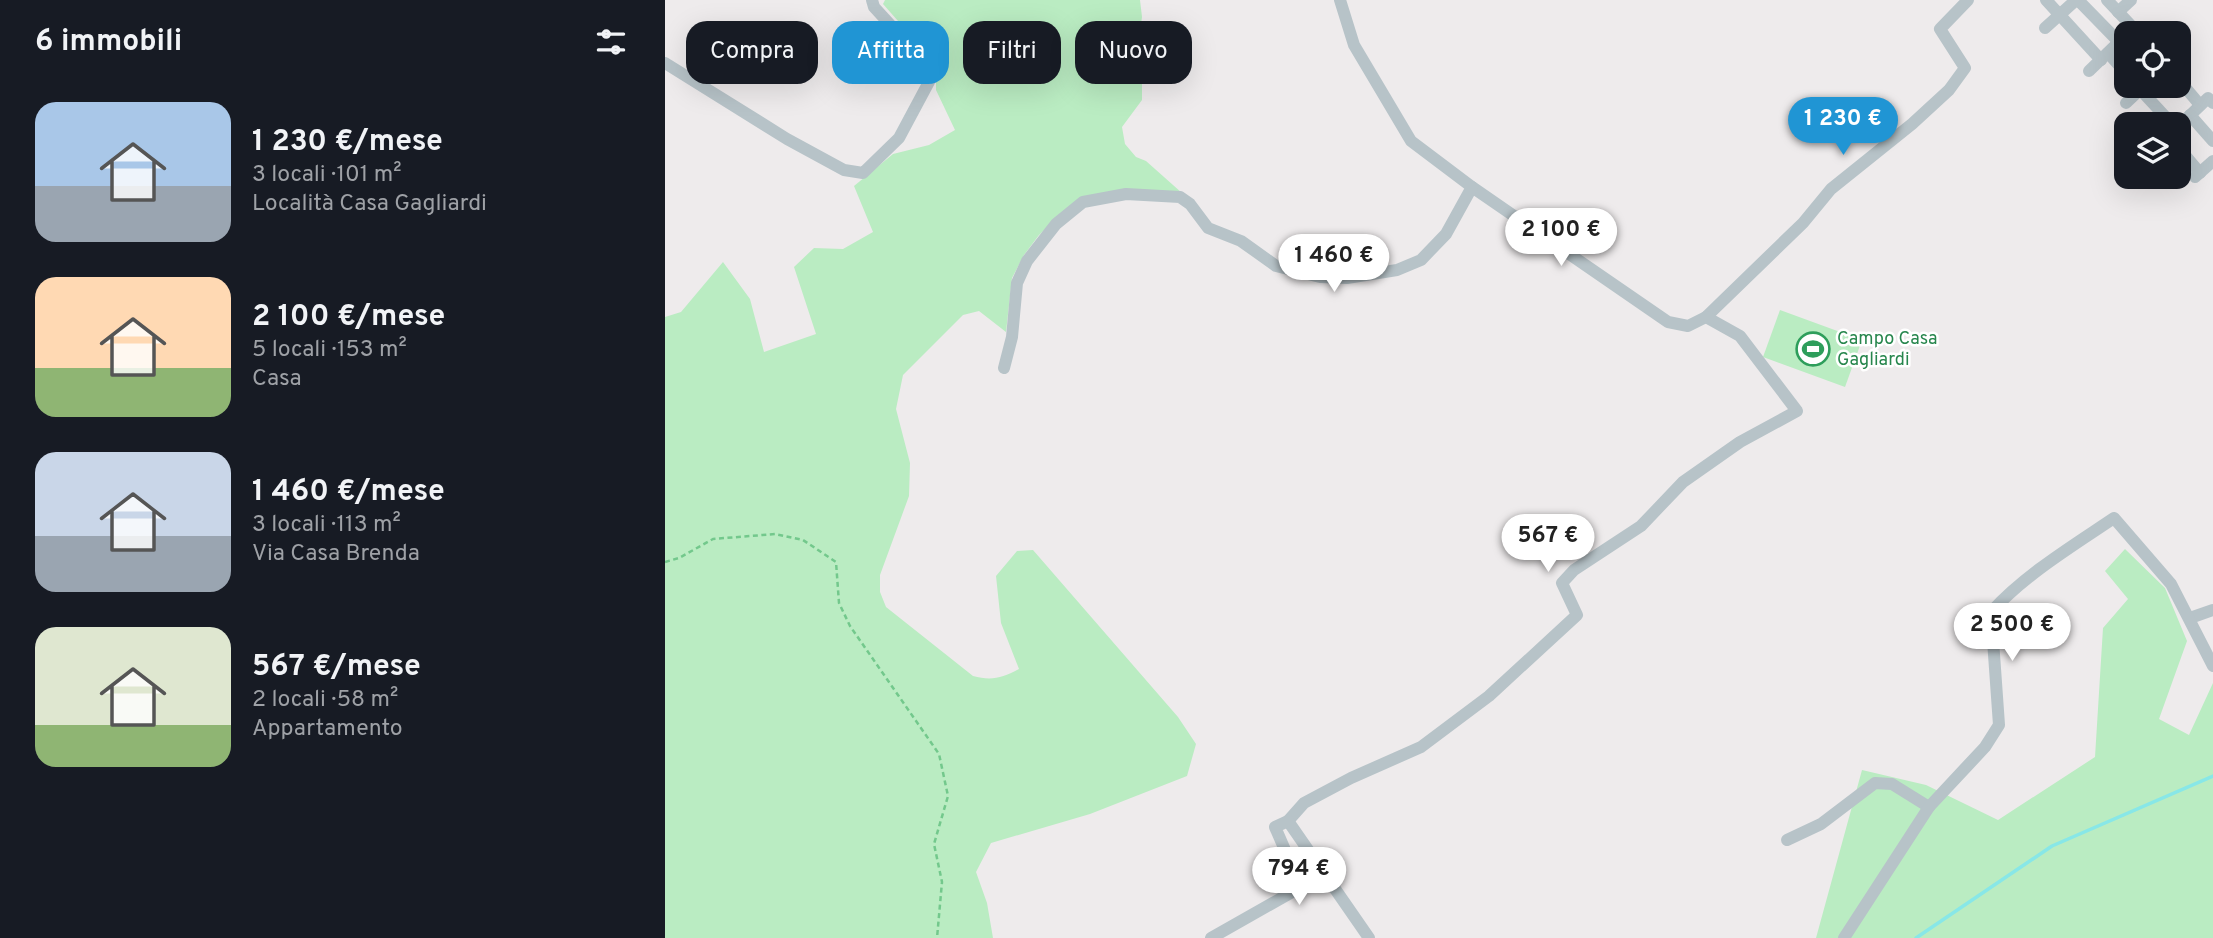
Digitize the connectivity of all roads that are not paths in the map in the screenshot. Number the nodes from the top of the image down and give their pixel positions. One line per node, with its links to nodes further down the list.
1 (872, 0): 15 (street)
2 (1340, 0): 29 (street)
3 (1968, 0): 30 (street)
4 (2046, 0): 9 (street)
5 (2077, 0): 9 (street); 11 (street)
6 (2107, 0): 8 (street)
7 (2131, 0): 8 (street)
8 (2118, 12): 10 (street)
9 (2060, 15): 12 (street); 14 (street)
10 (2122, 21)
11 (2114, 24)
12 (2045, 28)
13 (2114, 48): 14 (street)
14 (2105, 56): 16 (street); 17 (street)
15 (665, 63)
16 (2114, 63)
17 (2089, 71)
18 (2191, 91): 22 (street)
19 (2131, 98): 21 (street)
20 (2150, 98): 23 (street)
21 (2126, 103)
22 (2206, 104): 24 (street)
23 (2162, 112)
24 (2191, 114)
25 (2191, 116): 26 (street)
26 (2213, 141)
27 (2191, 158): 28 (street)
28 (2206, 170)
29 (1472, 187): 30 (street); 31 (street)
30 (1706, 317): 36 (street)
31 (1004, 368)
32 (2213, 610): 33 (street)
33 (2190, 618): 34 (street); 35 (street)
34 (2213, 666)
35 (1929, 807): 37 (street); 40 (street)
36 (1288, 821): 38 (street); 39 (street)
37 (1787, 840)
38 (1211, 938)
39 (1369, 938)
40 (1844, 938)

